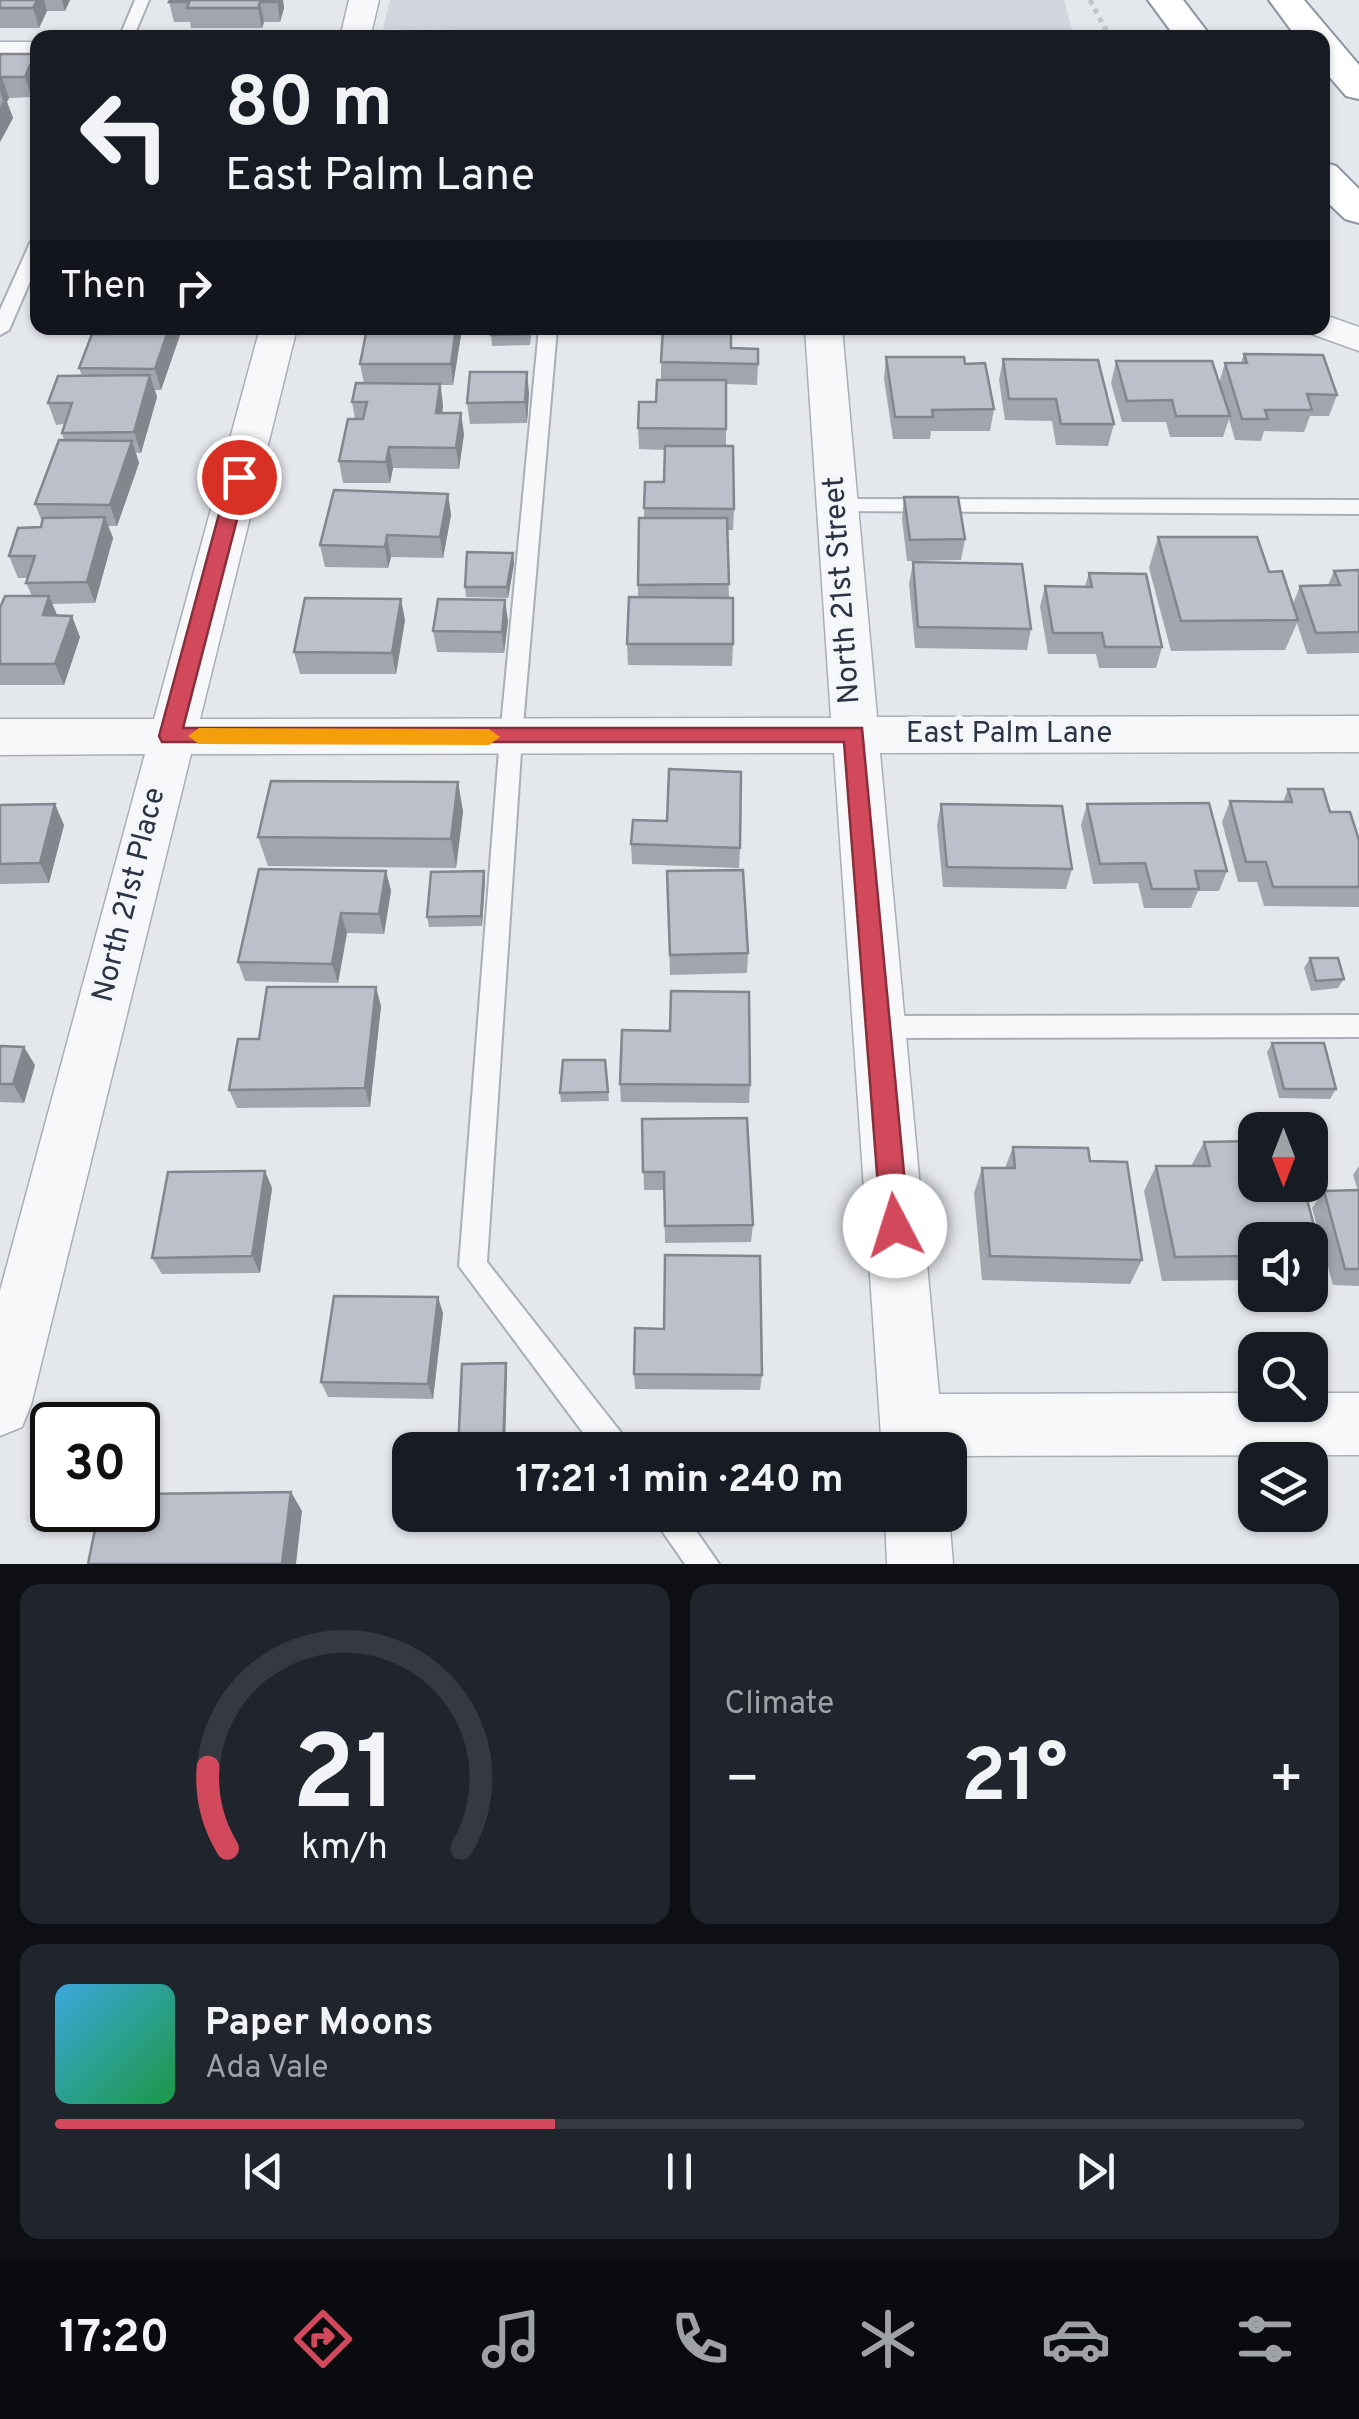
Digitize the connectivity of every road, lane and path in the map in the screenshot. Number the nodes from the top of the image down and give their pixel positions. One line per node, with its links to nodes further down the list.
1 (142, 0): 6 (lane)
2 (364, 0): 7 (street)
3 (1090, 0): 8 (path)
4 (1164, 0): 9 (highway)
5 (1286, 0): 10 (highway)
6 (129, 30)
7 (356, 30)
8 (1106, 30)
9 (1188, 30)
10 (1310, 30)
11 (0, 50): 12 (street)
12 (30, 50)
13 (1330, 54): 14 (highway)
14 (1359, 88)
15 (1330, 182): 16 (highway)
16 (1359, 211)
17 (30, 261): 18 (lane)
18 (0, 330)
19 (276, 335): 26 (street, North 21st Place)
20 (547, 335): 28 (lane)
21 (824, 335): 22 (street, North 21st Street)
22 (836, 506): 23 (lane); 24 (street, North 21st Street)
23 (1359, 507)
24 (854, 734): 25 (street, East Palm Lane); 28 (street, East Palm Lane); 30 (street, North 21st Street)
25 (1359, 734)
26 (170, 736): 27 (street, East Palm Lane); 28 (street, East Palm Lane); 31 (street, North 21st Place)
27 (0, 737)
28 (511, 737): 33 (lane)
29 (1359, 1026): 30 (lane)
30 (879, 1027): 34 (street, North 21st Street)
31 (0, 1405)
32 (1359, 1424): 35 (street)
33 (601, 1432)
34 (912, 1432)
35 (967, 1435)
36 (679, 1532): 38 (lane)
37 (918, 1532): 39 (street)
38 (704, 1564)
39 (920, 1564)

